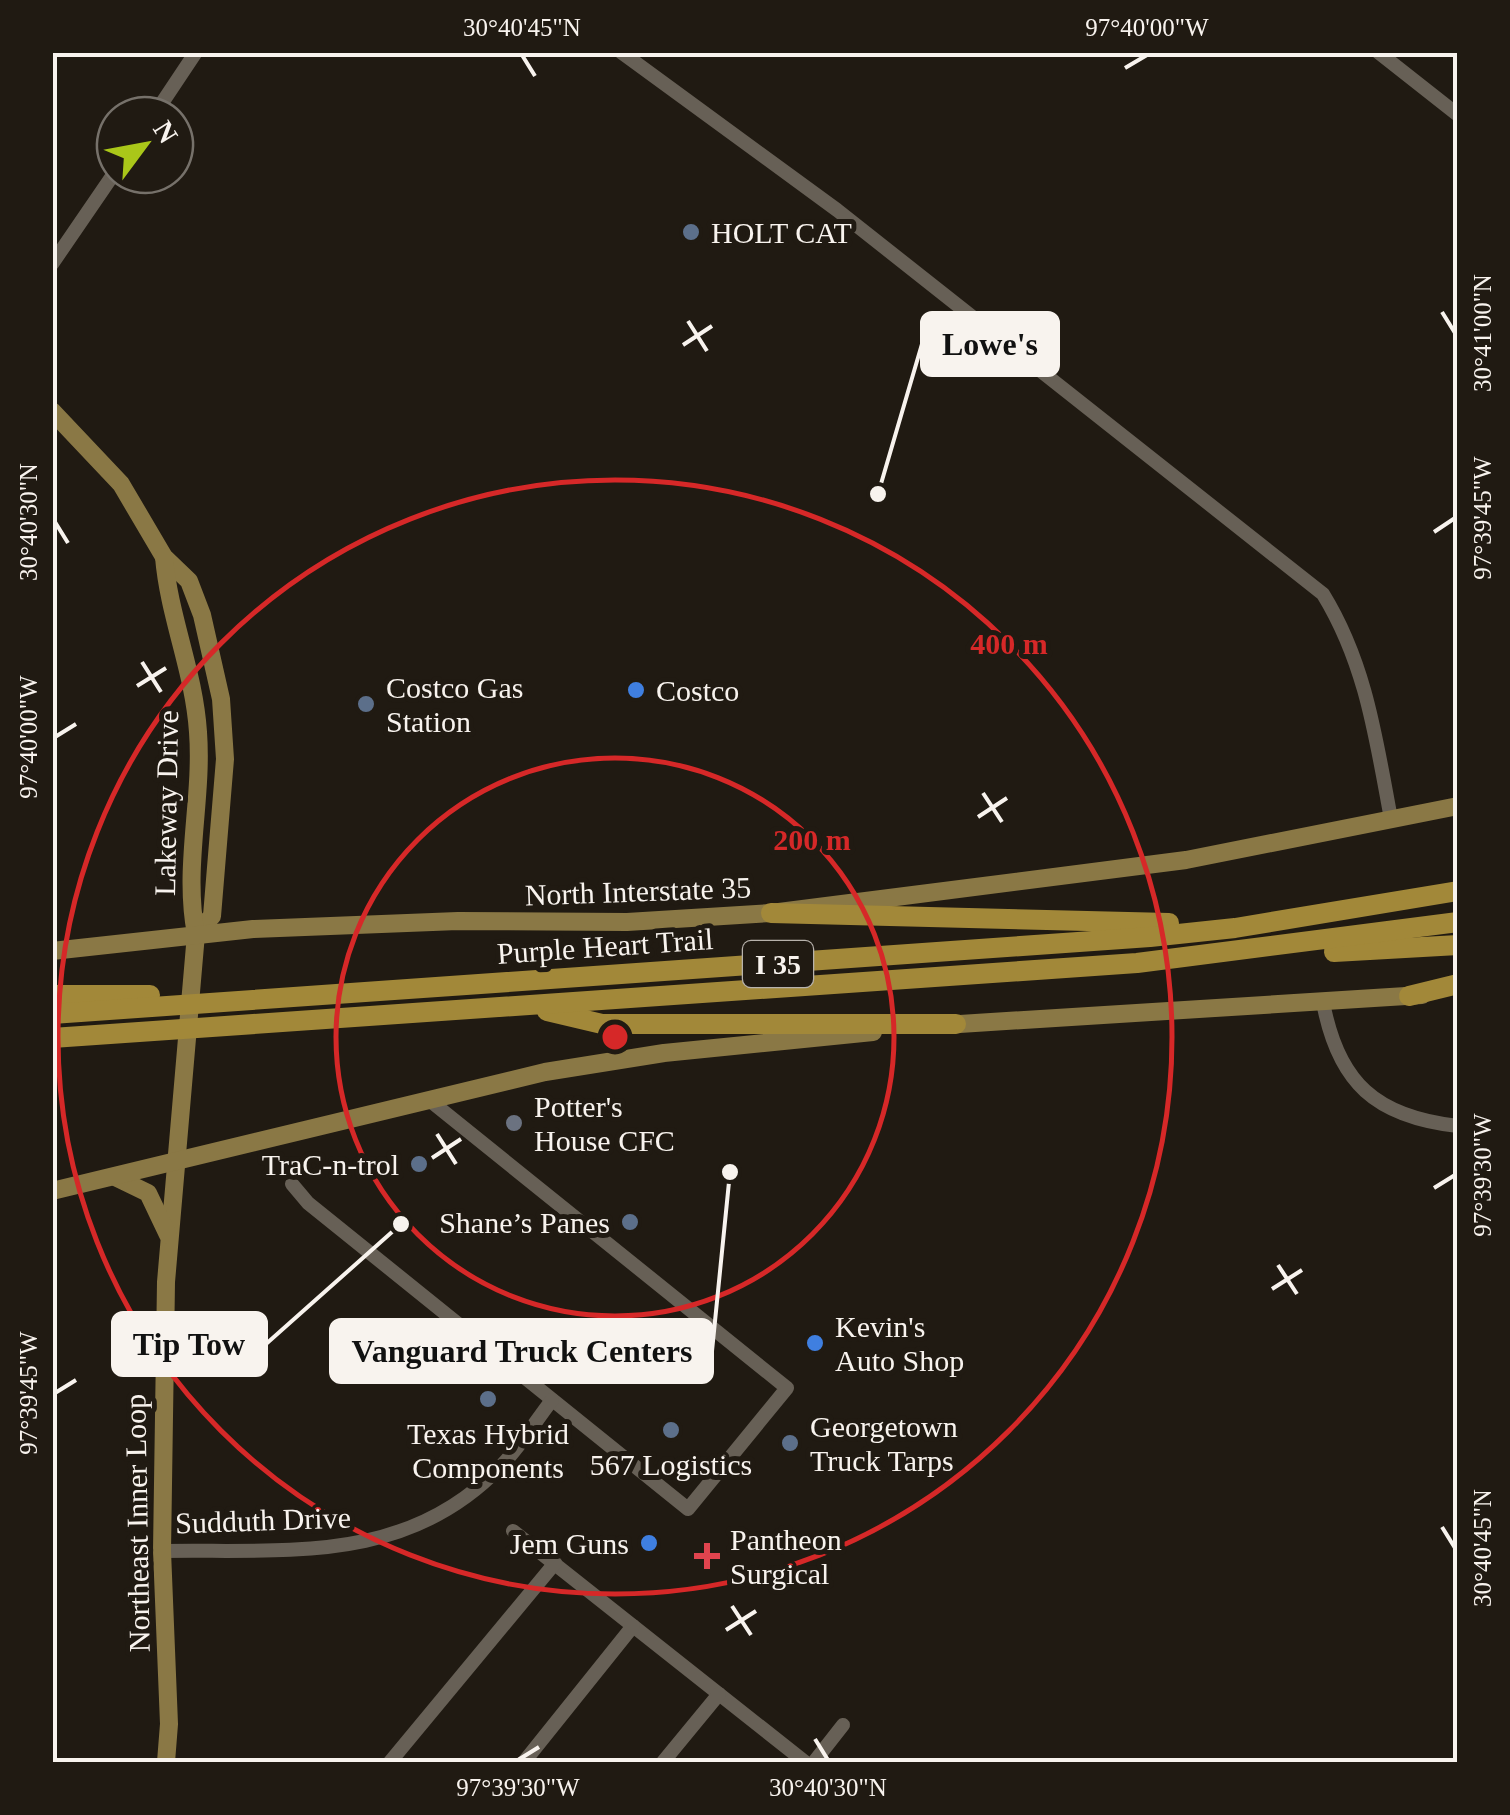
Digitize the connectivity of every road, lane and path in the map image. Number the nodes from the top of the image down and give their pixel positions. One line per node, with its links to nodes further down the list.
1 (196, 52): 4 (street)
2 (621, 52): 11 (street)
3 (1378, 52): 5 (street)
4 (167, 95)
5 (1458, 115)
6 (99, 195): 7 (street)
7 (52, 264)
8 (52, 410): 9 (main road, Lakeway Drive)
9 (164, 557): 13 (main road, Lakeway Drive); 18 (main road, Lakeway Drive)
10 (1458, 806): 11 (main road, North Interstate 35)
11 (1391, 820): 14 (main road, North Interstate 35)
12 (1458, 891): 15 (highway, Purple Heart Trail / I 35)
13 (214, 899): 17 (main road); 18 (main road, Lakeway Drive)
14 (771, 912): 15 (highway); 17 (main road, North Interstate 35)
15 (1311, 914): 26 (highway, Purple Heart Trail / I 35)
16 (1458, 922): 21 (highway, Purple Heart Trail / I 35)
17 (253, 928): 18 (main road, North Interstate 35)
18 (196, 934): 20 (main road, North Interstate 35); 34 (main road, Lakeway Drive)
19 (1458, 945): 21 (highway)
20 (52, 951)
21 (1232, 953): 28 (highway, Purple Heart Trail / I 35)
22 (1458, 984): 25 (highway)
23 (1458, 993): 25 (main road)
24 (52, 995): 26 (highway)
25 (1409, 996): 27 (main road)
26 (244, 1001): 29 (highway, Purple Heart Trail / I 35)
27 (1323, 1002): 30 (main road); 33 (street)
28 (531, 1007): 30 (highway); 31 (highway, Purple Heart Trail / I 35)
29 (52, 1014)
30 (956, 1024): 32 (main road)
31 (52, 1038)
32 (428, 1100): 34 (main road); 39 (street)
33 (1458, 1126)
34 (176, 1164): 35 (main road); 38 (main road, Northeast Inner Loop)
35 (115, 1177): 37 (main road); 38 (main road)
36 (292, 1184): 39 (street)
37 (52, 1191)
38 (170, 1239): 41 (main road, Northeast Inner Loop)
39 (552, 1400): 41 (street, Sudduth Drive)
40 (514, 1530): 42 (street)
41 (162, 1552): 46 (main road, Northeast Inner Loop)
42 (554, 1563): 43 (street); 47 (street)
43 (633, 1626): 44 (street); 48 (street)
44 (719, 1694): 49 (street); 50 (street)
45 (843, 1725): 51 (street)
46 (166, 1762)
47 (390, 1762)
48 (524, 1762)
49 (663, 1762)
50 (805, 1762)
51 (814, 1762)

